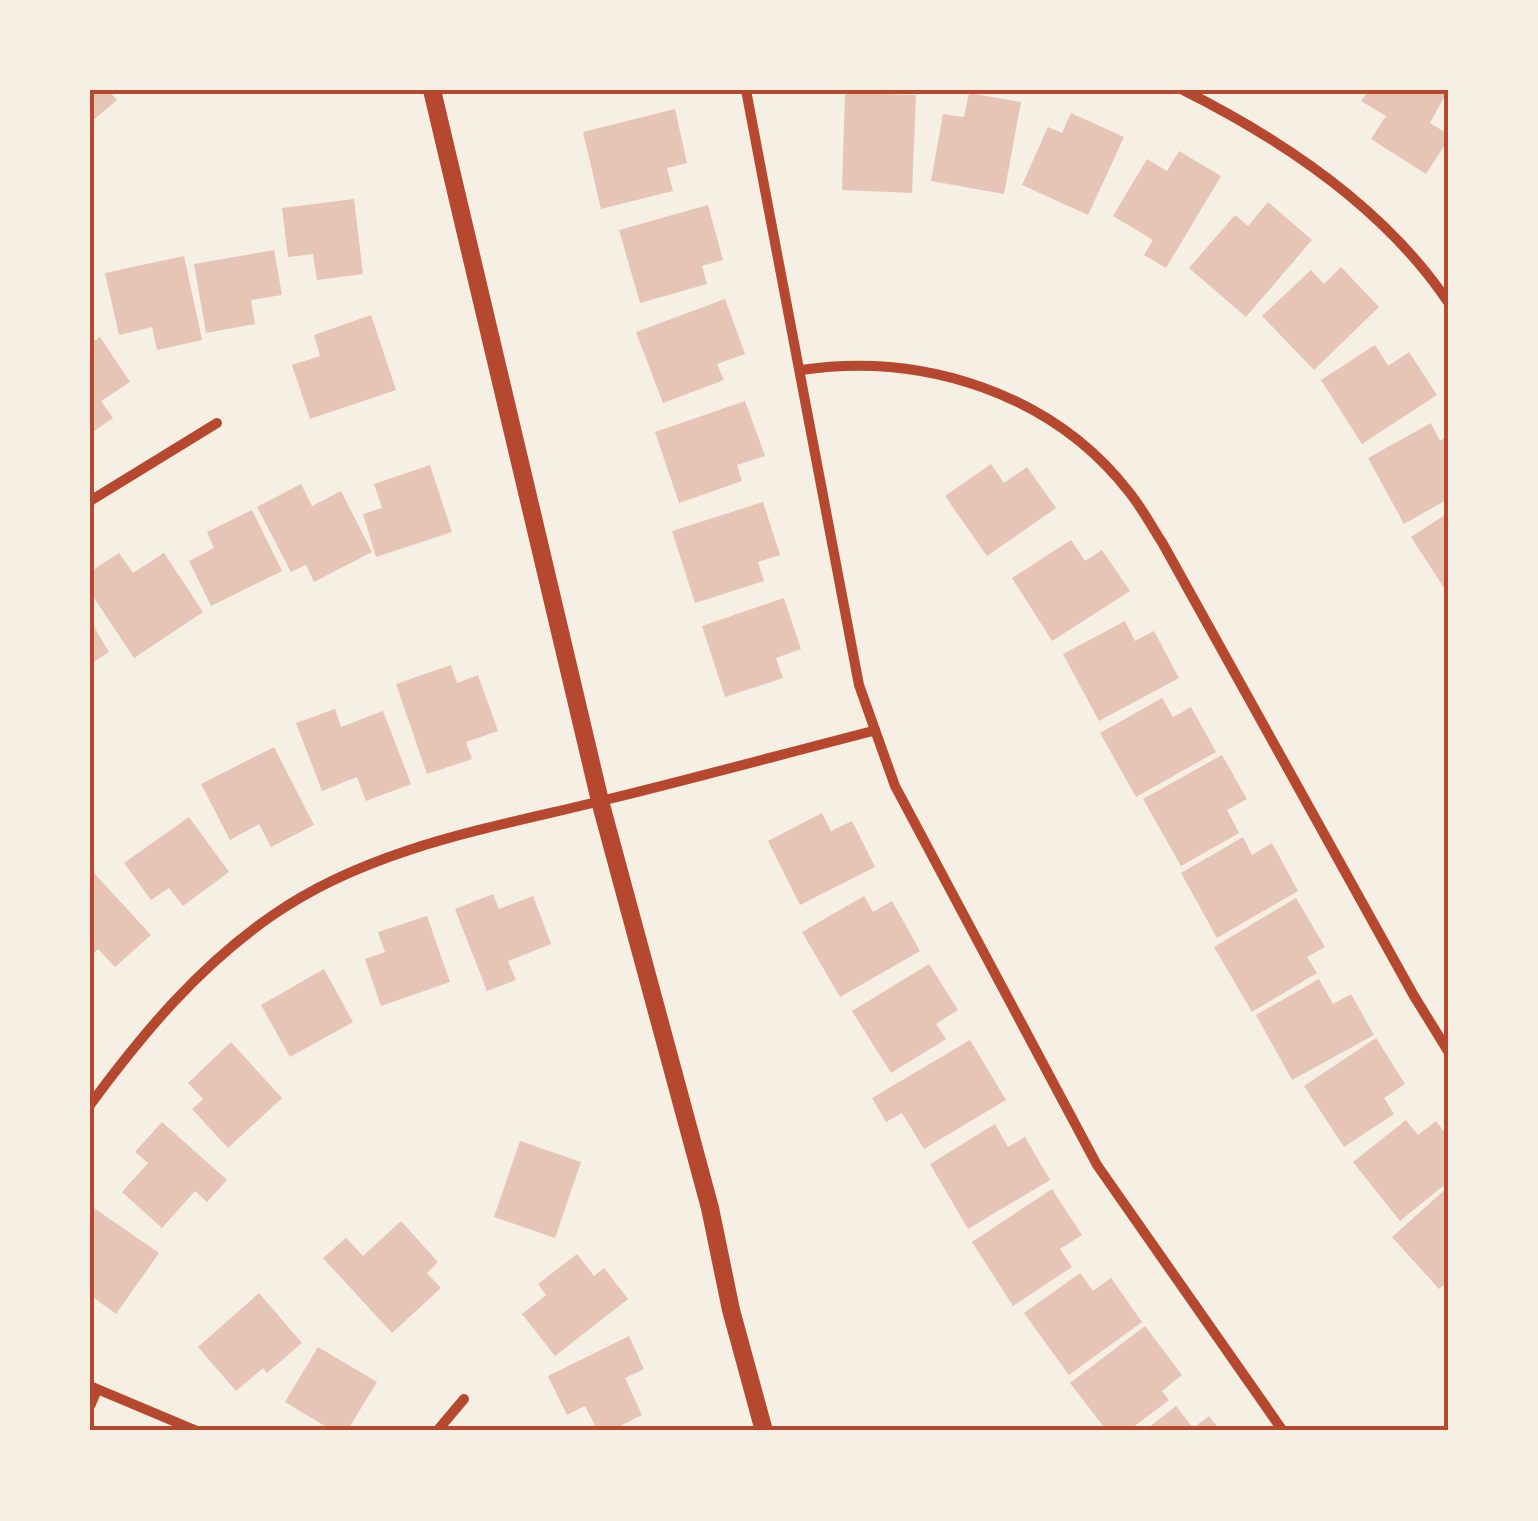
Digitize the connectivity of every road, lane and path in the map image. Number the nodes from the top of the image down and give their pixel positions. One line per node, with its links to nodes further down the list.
1 (432, 90): 9 (street)
2 (746, 90): 5 (street)
3 (1183, 90): 4 (street)
4 (1448, 302)
5 (801, 370): 8 (street); 10 (street)
6 (217, 423): 7 (street)
7 (90, 501)
8 (873, 731): 9 (street); 18 (street)
9 (600, 801): 11 (street); 17 (street)
10 (1448, 1051)
11 (90, 1105)
12 (94, 1388): 14 (street); 15 (street)
13 (464, 1398): 16 (street)
14 (90, 1406)
15 (197, 1431)
16 (436, 1431)
17 (764, 1431)
18 (1283, 1431)

